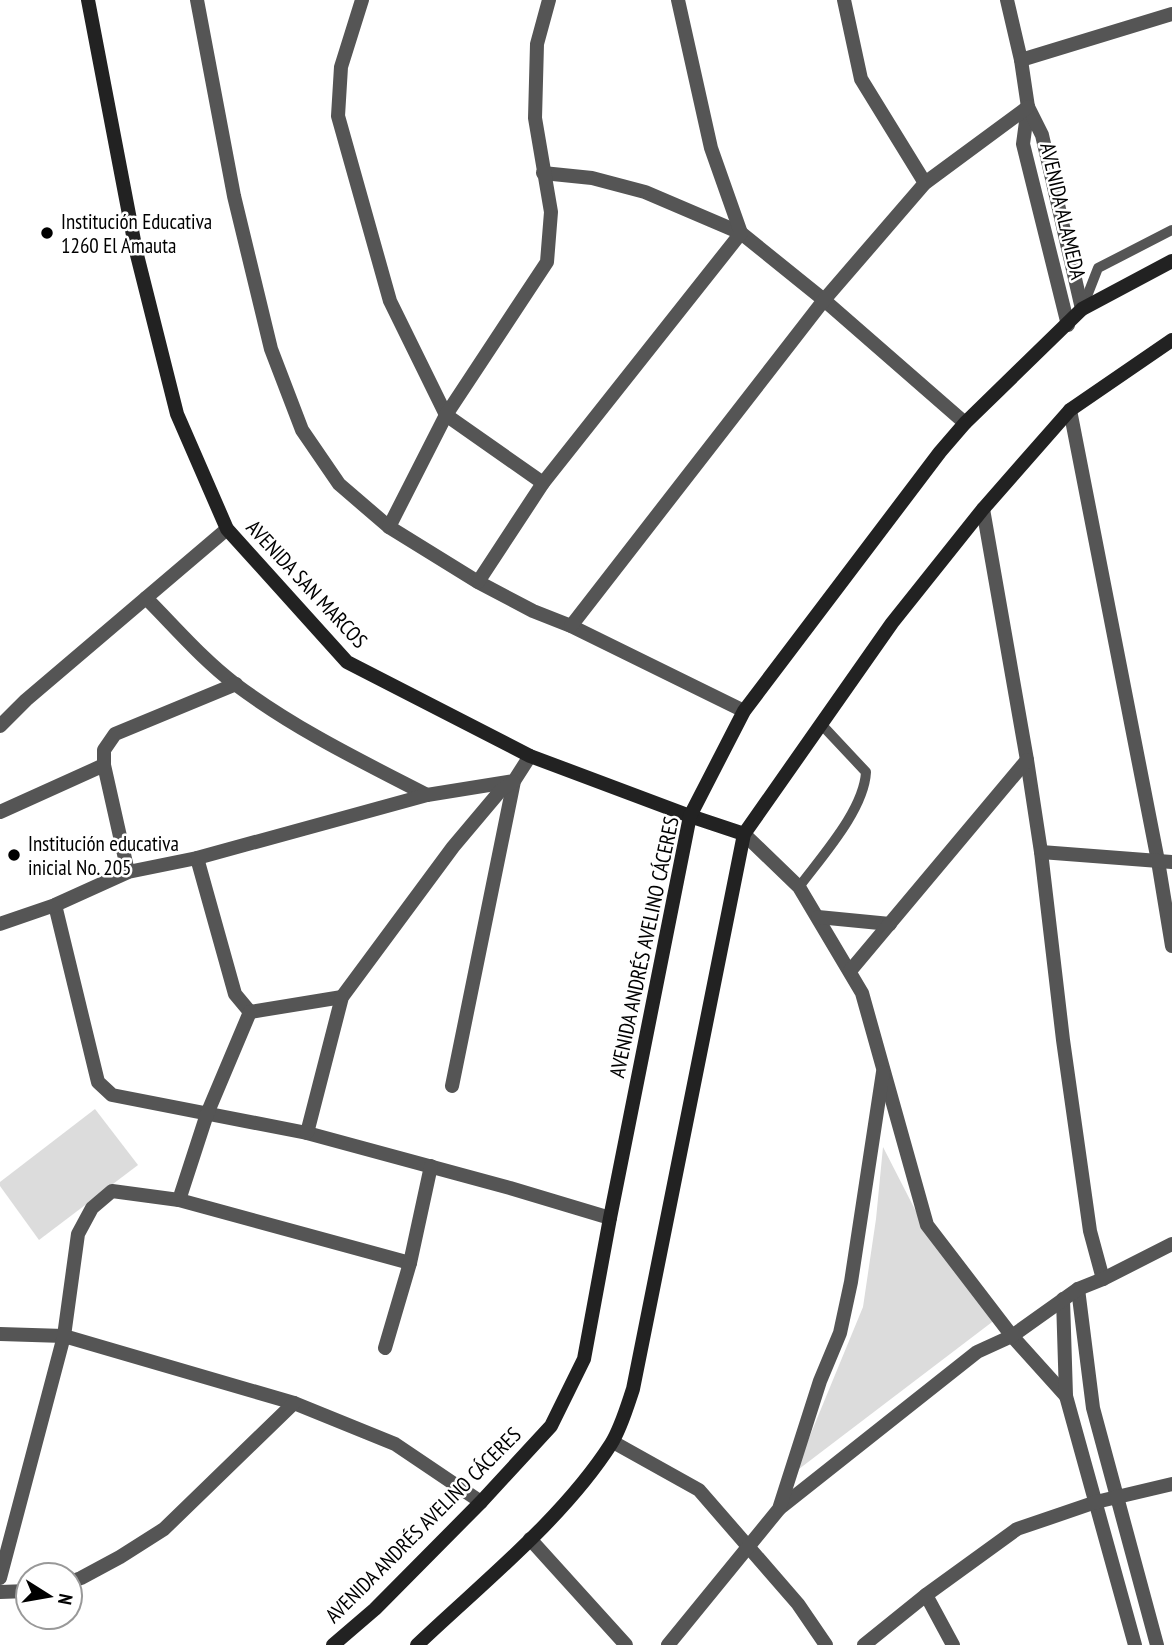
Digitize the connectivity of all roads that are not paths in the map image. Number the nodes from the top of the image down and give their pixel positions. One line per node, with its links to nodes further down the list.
1 (88, 0): 26 (street, AVENIDA SAN MARCOS)
2 (197, 0): 25 (street)
3 (362, 0): 21 (street)
4 (549, 0): 11 (street)
5 (678, 0): 14 (street)
6 (844, 0): 12 (street)
7 (1007, 0): 9 (street, AVENIDA ALAMEDA)
8 (1172, 14): 9 (street)
9 (1021, 60): 10 (street, AVENIDA ALAMEDA)
10 (1028, 107): 12 (street); 17 (street, AVENIDA ALAMEDA); 18 (street, AVENIDA ALAMEDA)
11 (543, 173): 14 (street); 21 (street)
12 (925, 183): 16 (street)
13 (1172, 230): 17 (lane)
14 (741, 233): 16 (street); 23 (street)
15 (1172, 261): 17 (street, AVENIDA ANDRÉS AVELINO CÁCERES)
16 (824, 300): 22 (street); 29 (street)
17 (1082, 309): 18 (street, AVENIDA ANDRÉS AVELINO CÁCERES)
18 (1068, 325): 22 (street, AVENIDA ANDRÉS AVELINO CÁCERES)
19 (1172, 340): 20 (street)
20 (1070, 410): 24 (street); 44 (street)
21 (446, 415): 23 (street); 25 (street)
22 (965, 423): 31 (street, AVENIDA ANDRÉS AVELINO CÁCERES)
23 (543, 483): 27 (street)
24 (983, 509): 32 (street); 35 (street)
25 (389, 527): 27 (street)
26 (227, 529): 28 (street); 34 (street, AVENIDA SAN MARCOS)
27 (478, 582): 29 (street)
28 (146, 598): 30 (street); 33 (street)
29 (571, 626): 31 (street)
30 (236, 684): 36 (street); 38 (street)
31 (744, 711): 40 (street, AVENIDA ANDRÉS AVELINO CÁCERES)
32 (821, 724): 41 (street); 46 (lane)
33 (0, 726)
34 (530, 756): 37 (street); 40 (street, AVENIDA SAN MARCOS)
35 (1027, 760): 42 (street); 50 (street)
36 (104, 765): 39 (street); 45 (street)
37 (514, 781): 38 (street); 53 (street); 56 (street)
38 (427, 795): 43 (street)
39 (0, 812)
40 (690, 816): 41 (street, AVENIDA SAN MARCOS); 61 (street, AVENIDA ANDRÉS AVELINO CÁCERES)
41 (744, 834): 46 (street); 73 (street)
42 (1041, 852): 44 (street); 64 (street)
43 (197, 858): 45 (street); 54 (street)
44 (1165, 861): 51 (street)
45 (128, 872): 47 (street)
46 (799, 887): 48 (street)
47 (55, 905): 49 (street); 57 (street)
48 (817, 917): 50 (street); 52 (street)
49 (0, 924)
50 (890, 924): 52 (street)
51 (1172, 946)
52 (850, 971): 55 (street)
53 (342, 997): 54 (street); 58 (street)
54 (250, 1012): 57 (street)
55 (884, 1067): 69 (street); 78 (street)
56 (452, 1086)
57 (207, 1114): 58 (street); 60 (street)
58 (307, 1133): 59 (street)
59 (431, 1166): 61 (street); 63 (street)
60 (179, 1200): 63 (street); 68 (street)
61 (610, 1218): 76 (street, AVENIDA ANDRÉS AVELINO CÁCERES)
62 (1172, 1244): 64 (street)
63 (410, 1263): 70 (street)
64 (1103, 1279): 65 (street)
65 (1078, 1289): 66 (street); 75 (street)
66 (1063, 1299): 69 (street); 71 (street)
67 (0, 1334): 68 (street)
68 (64, 1336): 72 (street); 82 (street)
69 (1012, 1336): 71 (street); 78 (street)
70 (385, 1348)
71 (1066, 1396): 77 (street)
72 (294, 1403): 76 (street); 81 (street)
73 (613, 1442): 79 (street); 80 (street)
74 (1172, 1484): 75 (street)
75 (1117, 1497): 77 (street); 92 (street)
76 (481, 1502): 84 (street, AVENIDA ANDRÉS AVELINO CÁCERES)
77 (1096, 1502): 83 (street); 91 (street)
78 (779, 1508): 80 (street)
79 (530, 1539): 85 (street); 86 (street)
80 (749, 1547): 87 (street); 88 (street)
81 (84, 1576)
82 (0, 1578)
83 (926, 1595): 89 (street); 90 (street)
84 (333, 1645)
85 (417, 1645)
86 (626, 1645)
87 (668, 1645)
88 (826, 1645)
89 (864, 1645)
90 (953, 1645)
91 (1135, 1645)
92 (1157, 1645)

